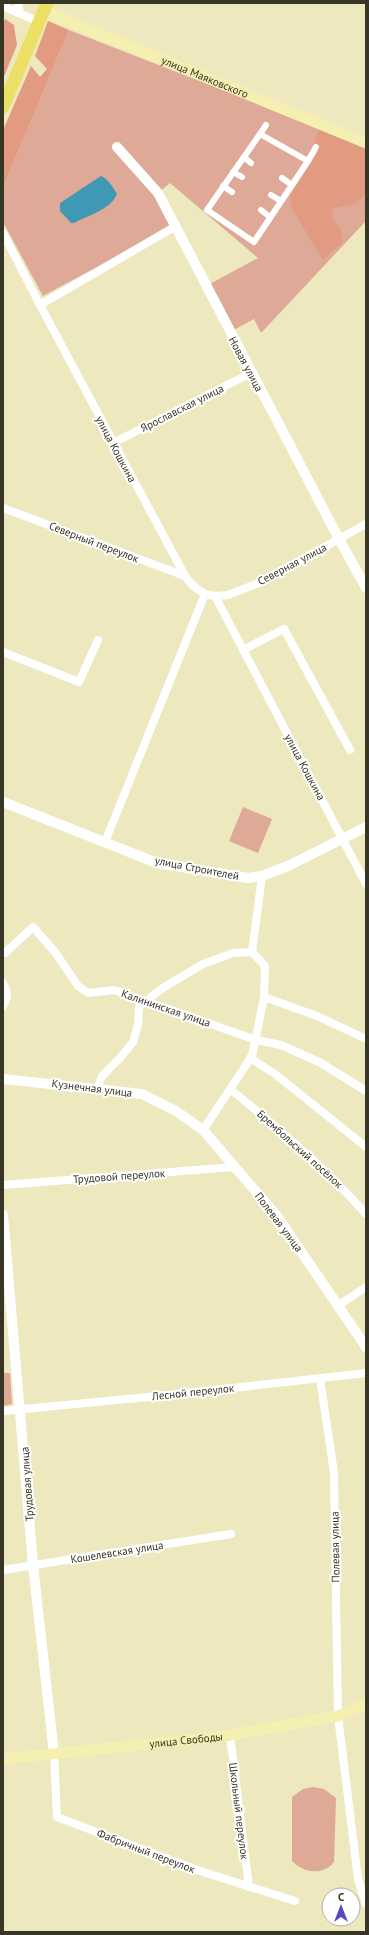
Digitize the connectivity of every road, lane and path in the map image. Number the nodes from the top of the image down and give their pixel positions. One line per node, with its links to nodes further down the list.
1 (18, 3): 4 (street)
2 (3, 6): 4 (street)
3 (43, 12): 4 (street); 5 (main road); 8 (main road, улица Маяковского)
4 (20, 13)
5 (3, 107)
6 (266, 125): 7 (street)
7 (260, 134): 11 (street); 12 (street)
8 (366, 143)
9 (117, 147): 24 (street, Новая улица)
10 (316, 147): 12 (street)
11 (244, 157): 13 (street); 14 (street)
12 (308, 161): 17 (street)
13 (251, 163)
14 (233, 172): 15 (street); 18 (street)
15 (242, 177)
16 (282, 178): 17 (street)
17 (292, 185): 21 (street)
18 (223, 186): 19 (street); 23 (street)
19 (232, 192)
20 (271, 195): 21 (street)
21 (281, 201): 23 (street)
22 (261, 210): 23 (street)
23 (270, 217)
24 (176, 226): 26 (street); 27 (street, Новая улица)
25 (3, 233): 26 (street, улица Кошкина)
26 (40, 305): 28 (street, улица Кошкина)
27 (251, 373): 28 (street, Ярославская улица); 31 (street, Новая улица)
28 (113, 443): 32 (street, улица Кошкина)
29 (3, 508): 32 (street, Северный переулок)
30 (366, 524): 31 (street, Северная улица)
31 (339, 539): 33 (street, Новая улица); 35 (street, Северная улица)
32 (185, 576): 34 (street, улица Кошкина)
33 (366, 588)
34 (205, 594): 35 (street, улица Кошкина); 43 (street)
35 (215, 596): 37 (street, улица Кошкина)
36 (98, 640): 38 (street)
37 (243, 650): 39 (street); 42 (street, улица Кошкина)
38 (3, 652)
39 (350, 750)
40 (3, 802): 43 (street, улица Строителей)
41 (366, 827): 42 (street, улица Строителей)
42 (342, 839): 44 (street, улица Строителей); 45 (street, улица Кошкина)
43 (105, 842): 44 (street, улица Строителей)
44 (262, 876): 46 (street)
45 (366, 884)
46 (252, 952): 49 (street); 50 (street)
47 (4, 953): 50 (street, Калининская улица)
48 (3, 983): 51 (street)
49 (264, 997): 52 (street); 53 (street)
50 (145, 1002): 53 (street, Калининская улица); 57 (street)
51 (3, 1006)
52 (366, 1039)
53 (256, 1040): 54 (street); 58 (street)
54 (250, 1058): 56 (street); 61 (street)
55 (3, 1079): 57 (street, Кузнечная улица)
56 (230, 1088): 60 (street); 64 (street, Брембольский посёлок)
57 (97, 1089): 59 (street, Кузнечная улица)
58 (366, 1091)
59 (176, 1111): 60 (street, Полевая улица)
60 (202, 1130): 62 (street, Полевая улица)
61 (366, 1147)
62 (235, 1167): 63 (street, Трудовой переулок); 67 (street, Полевая улица)
63 (3, 1184)
64 (366, 1214)
65 (3, 1215): 71 (street, Трудовая улица)
66 (366, 1288): 67 (street)
67 (339, 1305): 68 (street, Полевая улица)
68 (366, 1347)
69 (366, 1373): 70 (street, Лесной переулок)
70 (320, 1378): 71 (street, Лесной переулок); 77 (street, Полевая улица)
71 (21, 1408): 72 (street, Лесной переулок); 74 (street, Трудовая улица)
72 (3, 1410)
73 (231, 1534): 74 (street, Кошелевская улица)
74 (33, 1565): 75 (street, Кошелевская улица); 79 (street, Трудовая улица)
75 (3, 1570)
76 (366, 1704): 77 (main road, улица Свободы)
77 (338, 1716): 78 (main road, улица Свободы); 83 (street, Полевая улица)
78 (230, 1735): 79 (main road, улица Свободы); 81 (street, Школьный переулок)
79 (54, 1754): 80 (main road, улица Свободы); 81 (street, Фабричный переулок)
80 (3, 1759)
81 (249, 1887): 82 (street, Фабричный переулок)
82 (295, 1901)
83 (366, 1904)

